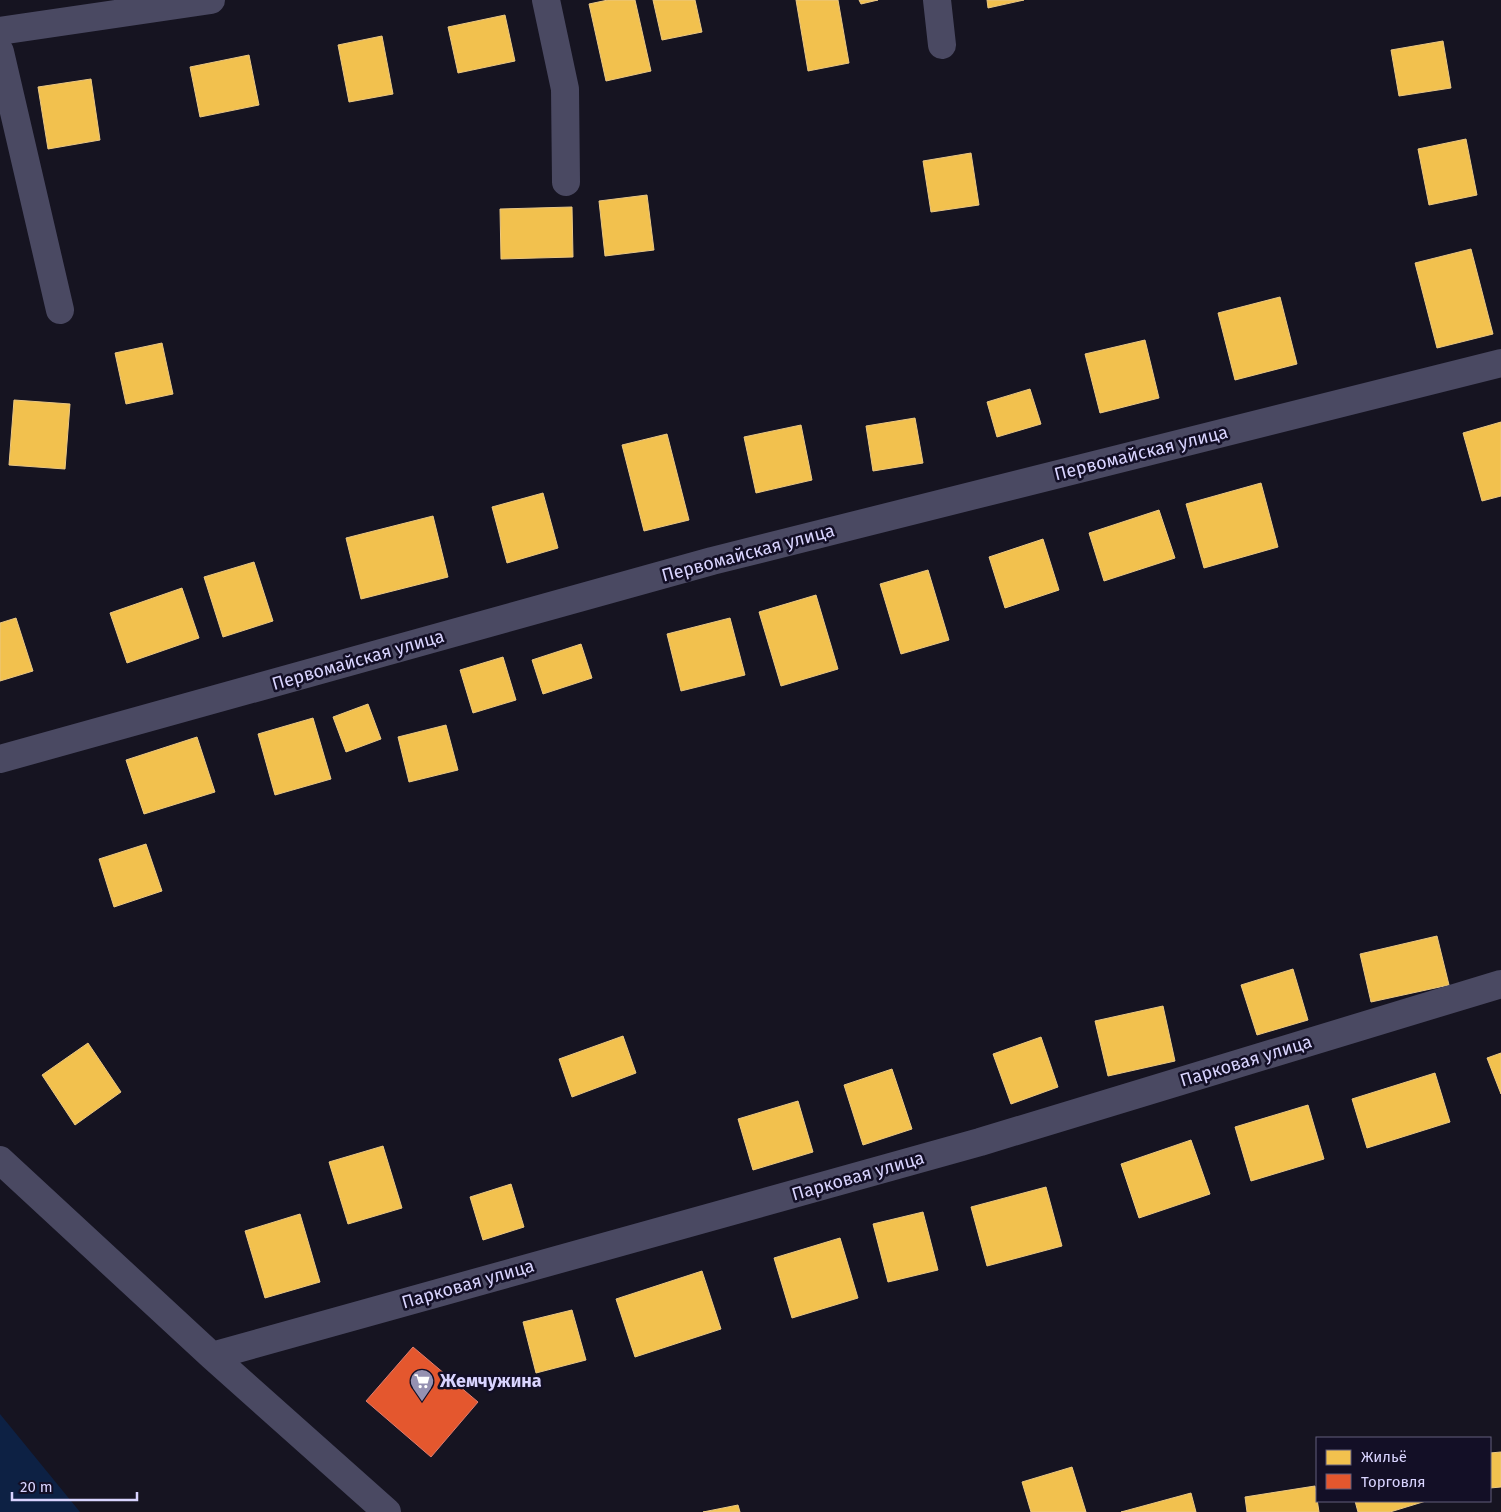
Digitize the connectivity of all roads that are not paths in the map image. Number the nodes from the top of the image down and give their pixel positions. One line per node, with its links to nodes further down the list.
1 (211, 0): 4 (street)
2 (546, 0): 7 (street)
3 (938, 0): 5 (street)
4 (0, 31)
5 (942, 45)
6 (0, 52): 8 (street)
7 (566, 182)
8 (60, 310)
9 (1501, 363): 10 (street, Первомайская улица)
10 (0, 759)
11 (1501, 984): 13 (street, Парковая улица)
12 (0, 1160): 13 (street)
13 (212, 1356): 14 (street)
14 (388, 1512)

